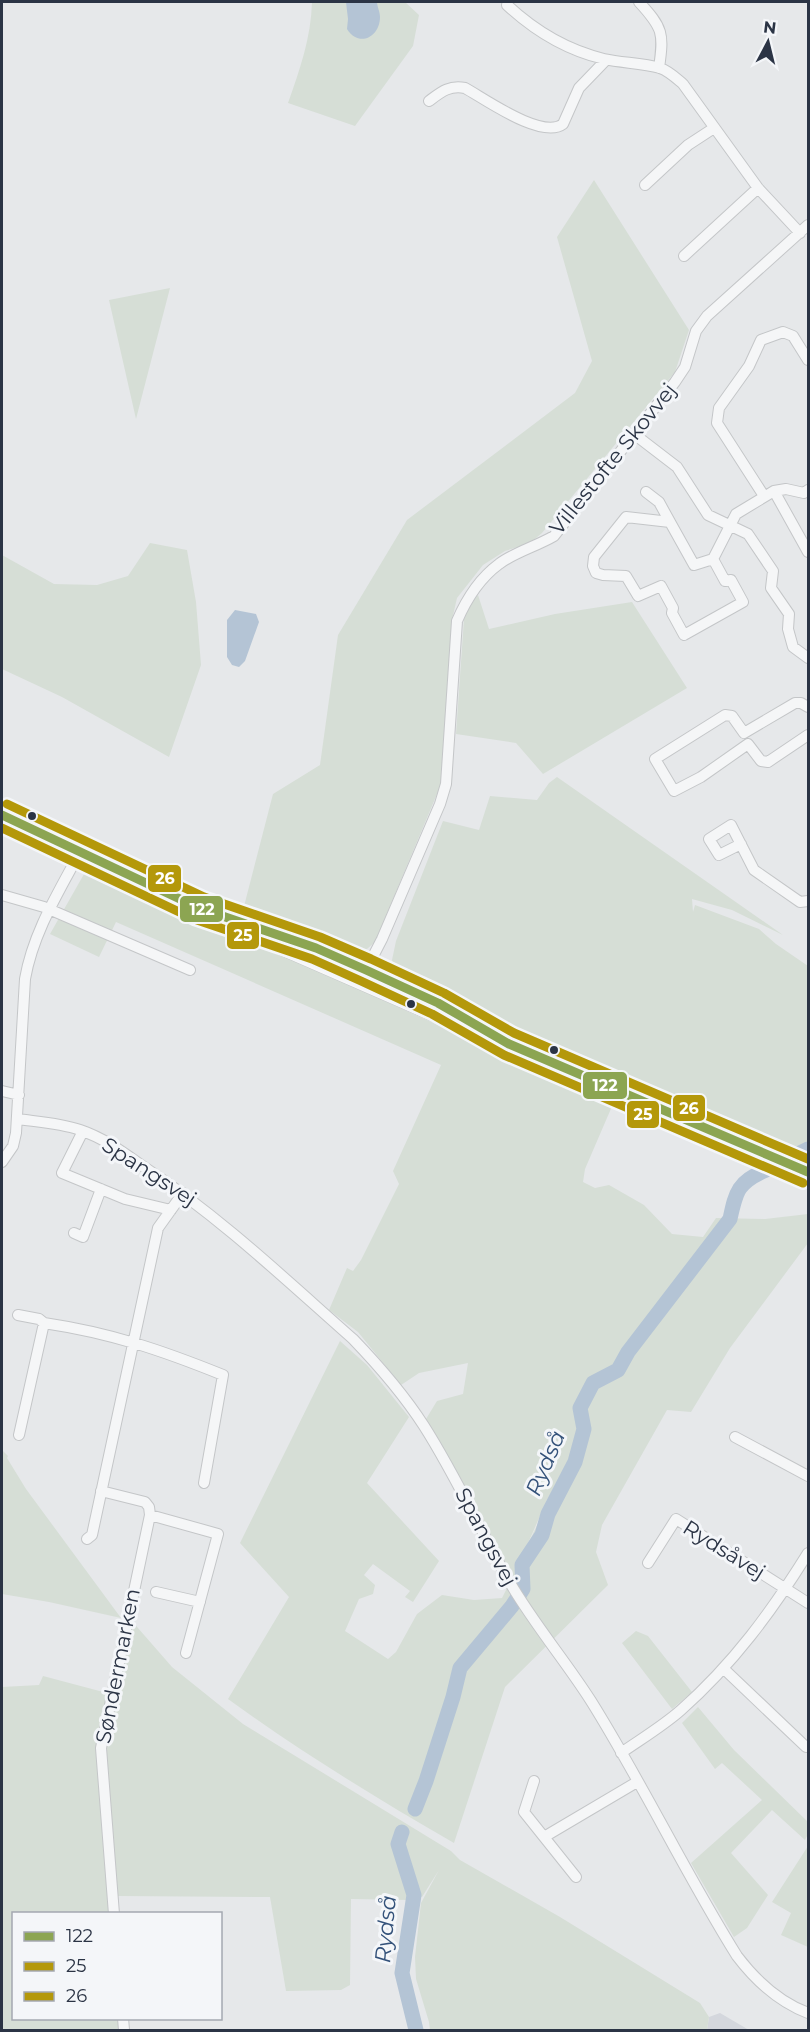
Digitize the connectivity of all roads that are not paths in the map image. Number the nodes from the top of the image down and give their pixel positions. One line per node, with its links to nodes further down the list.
1 (639, 2): 4 (street)
2 (507, 5): 3 (street)
3 (606, 60): 4 (street); 5 (street)
4 (659, 68): 6 (street)
5 (429, 101)
6 (714, 128): 7 (street); 8 (street)
7 (645, 185)
8 (759, 188): 10 (street); 11 (street)
9 (808, 225): 10 (street, Villestofte Skovvej)
10 (800, 233): 13 (street, Villestofte Skovvej)
11 (684, 256)
12 (808, 360): 16 (street)
13 (634, 434): 18 (street); 33 (street, Villestofte Skovvej)
14 (808, 490): 16 (street)
15 (646, 492): 17 (street)
16 (769, 494): 18 (street); 19 (street)
17 (670, 522): 21 (street); 21 (street)
18 (729, 526): 21 (street); 22 (street)
19 (804, 531): 20 (street)
20 (808, 552)
21 (712, 559)
22 (808, 658)
23 (808, 707): 24 (street)
24 (808, 735)
25 (2, 815): 27 (main road)
26 (741, 844): 29 (street)
27 (80, 852): 30 (main road); 31 (street)
28 (2, 895): 31 (street)
29 (808, 901)
30 (199, 908): 33 (main road); 33 (main road)
31 (50, 909): 32 (street); 35 (street)
32 (190, 970)
33 (367, 978): 39 (main road)
34 (2, 1091): 35 (street)
35 (19, 1095): 36 (street)
36 (18, 1119): 37 (street, Spangsvej); 38 (street)
37 (83, 1131): 40 (street, Spangsvej); 41 (street, Spangsvej)
38 (2, 1162)
39 (808, 1172)
40 (101, 1189): 42 (street, Spangsvej); 43 (street, Spangsvej)
41 (183, 1193): 42 (street); 63 (street, Spangsvej)
42 (171, 1210): 46 (street)
43 (74, 1233)
44 (18, 1315): 45 (street)
45 (44, 1323): 46 (street); 47 (street)
46 (133, 1341): 50 (street); 51 (street)
47 (19, 1436)
48 (735, 1437): 49 (street)
49 (808, 1476)
50 (204, 1483)
51 (101, 1491): 52 (street); 53 (street)
52 (150, 1515): 58 (street); 68 (street, Søndermarken)
53 (87, 1539)
54 (808, 1553): 56 (street, Rydsåvej)
55 (648, 1563): 56 (street, Rydsåvej)
56 (786, 1589): 59 (street, Rydsåvej); 61 (street, Rydsåvej)
57 (156, 1592): 58 (street)
58 (200, 1602): 60 (street)
59 (808, 1603)
60 (186, 1653)
61 (724, 1669): 62 (street); 63 (street, Rydsåvej)
62 (806, 1747)
63 (621, 1753): 65 (street, Spangsvej)
64 (534, 1780): 66 (street)
65 (637, 1782): 66 (street); 69 (street, Spangsvej)
66 (544, 1837): 67 (street)
67 (576, 1877)
68 (114, 1912)
69 (808, 2013)

